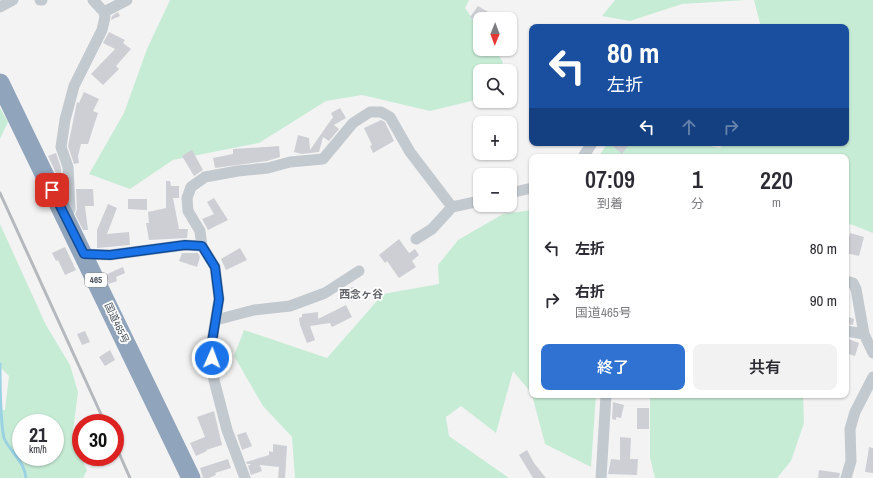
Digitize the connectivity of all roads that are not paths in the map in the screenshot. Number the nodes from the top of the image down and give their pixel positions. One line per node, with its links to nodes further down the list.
1 (13, 0): 4 (street)
2 (93, 0): 5 (street)
3 (127, 0): 5 (street)
4 (0, 7)
5 (104, 12): 11 (street)
6 (0, 83): 11 (highway, 国道465号 / 465)
7 (529, 189): 8 (street)
8 (517, 191)
9 (473, 202): 10 (street)
10 (452, 207): 12 (street); 13 (street)
11 (65, 217): 14 (highway, 国道465号 / 465)
12 (416, 239)
13 (202, 246): 14 (street); 17 (street)
14 (84, 254): 23 (highway, 国道465号 / 465)
15 (359, 271): 17 (street)
16 (849, 282): 19 (street)
17 (216, 320): 24 (street)
18 (849, 332): 19 (street)
19 (864, 334): 20 (street)
20 (873, 353)
21 (873, 377): 26 (street)
22 (606, 398): 25 (street)
23 (191, 478)
24 (245, 478)
25 (600, 478)
26 (846, 478)

